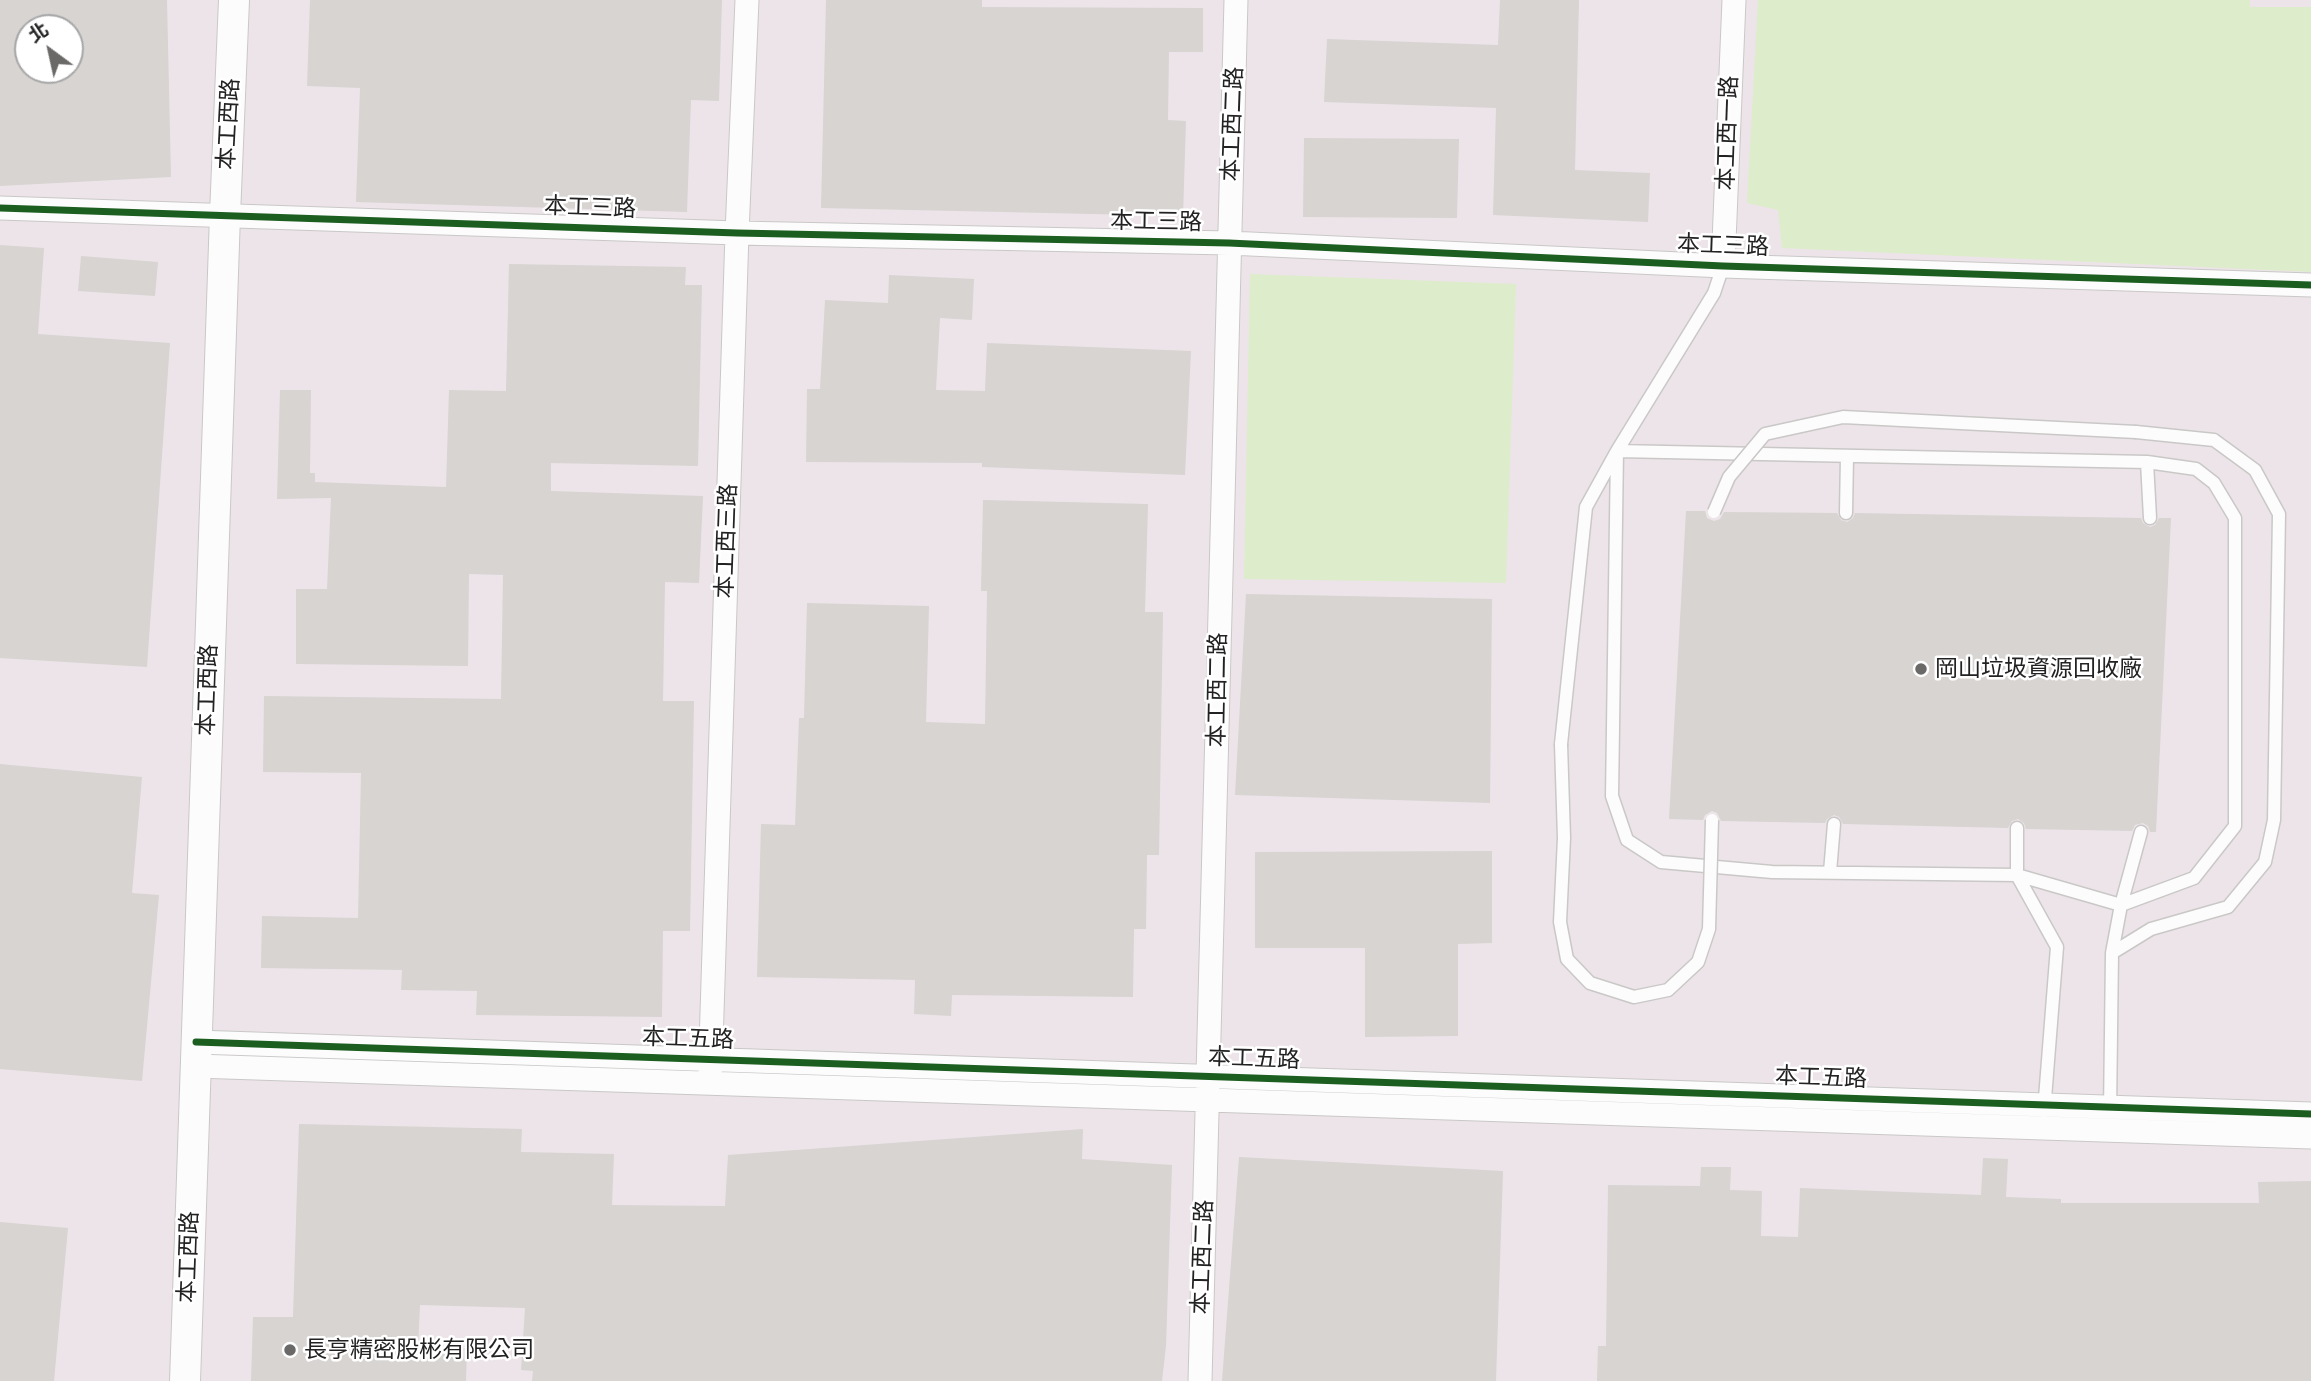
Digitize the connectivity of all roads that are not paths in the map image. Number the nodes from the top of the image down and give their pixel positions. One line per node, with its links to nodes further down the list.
1 (234, 0): 6 (street, 本工西路)
2 (747, 0): 7 (street, 本工西三路)
3 (1236, 0): 8 (street, 本工西二路)
4 (1734, 0): 9 (street, 本工西一路)
5 (0, 208): 6 (street, 本工三路)
6 (225, 215): 7 (street, 本工三路); 25 (street, 本工西路)
7 (737, 233): 8 (street, 本工三路); 26 (street, 本工西三路)
8 (1229, 243): 9 (street, 本工三路); 27 (street, 本工西二路)
9 (1723, 266): 10 (street, 本工三路); 11 (lane)
10 (2311, 285)
11 (1617, 451): 12 (lane); 17 (lane, bridge); 21 (lane)
12 (1847, 456): 13 (lane); 15 (lane)
13 (2147, 461): 16 (lane); 23 (lane)
14 (1714, 512): 24 (lane, bridge)
15 (1846, 513)
16 (2150, 518)
17 (1712, 820)
18 (1834, 824): 21 (lane)
19 (2017, 828): 22 (lane)
20 (2141, 832): 23 (lane)
21 (1830, 872): 22 (lane)
22 (2017, 875): 23 (lane); 29 (lane)
23 (2121, 905): 24 (lane)
24 (2112, 953): 30 (lane)
25 (196, 1054): 26 (street, 本工五路); 35 (street, 本工西路)
26 (710, 1071): 27 (street, 本工五路); 28 (street, 本工五路)
27 (1208, 1076): 28 (street, 本工西二路); 29 (street, 本工五路)
28 (1208, 1100): 32 (street, 本工五路); 36 (street, 本工西二路)
29 (2045, 1105): 30 (street, 本工五路); 32 (lane)
30 (2110, 1107): 31 (street, 本工五路); 33 (lane)
31 (2311, 1114)
32 (2043, 1128): 33 (street, 本工五路)
33 (2109, 1131): 34 (street, 本工五路)
34 (2311, 1137)
35 (185, 1381)
36 (1200, 1381)

